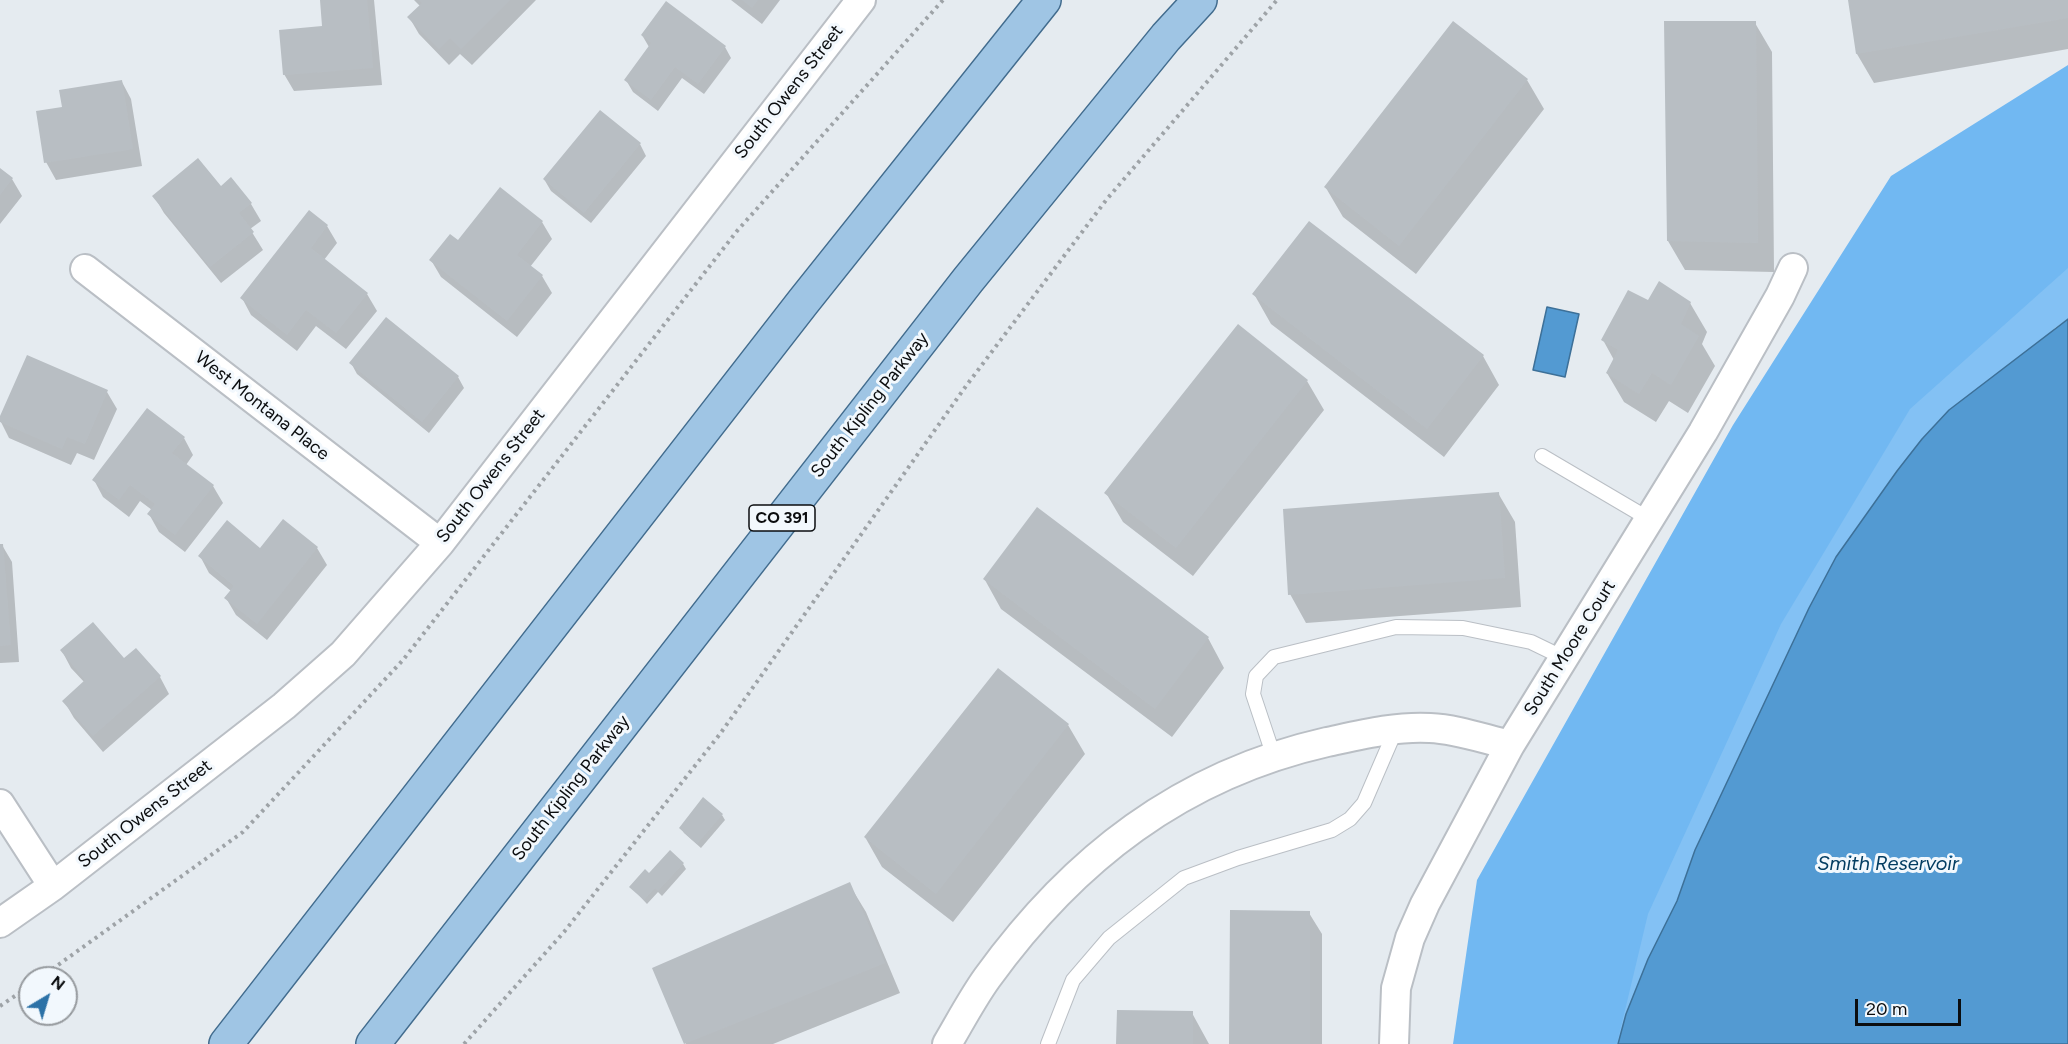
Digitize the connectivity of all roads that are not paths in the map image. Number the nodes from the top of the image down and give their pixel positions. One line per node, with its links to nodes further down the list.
1 (861, 0): 8 (street, South Owens Street)
2 (1044, 0): 16 (main road)
3 (1200, 0): 17 (main road, South Kipling Parkway / CO 391)
4 (1793, 268): 7 (street, South Moore Court)
5 (85, 269): 8 (street, West Montana Place)
6 (1542, 456): 7 (lane)
7 (1649, 519): 9 (street, South Moore Court)
8 (440, 543): 14 (street, South Owens Street)
9 (1564, 658): 11 (street, South Moore Court); 12 (lane)
10 (1396, 729): 11 (street); 12 (street); 19 (lane)
11 (1510, 746): 20 (street, South Moore Court)
12 (1274, 757): 18 (street)
13 (0, 804): 14 (street)
14 (53, 886): 15 (street, South Owens Street)
15 (0, 923)
16 (226, 1044)
17 (373, 1044)
18 (947, 1044)
19 (1048, 1044)
20 (1394, 1044)

